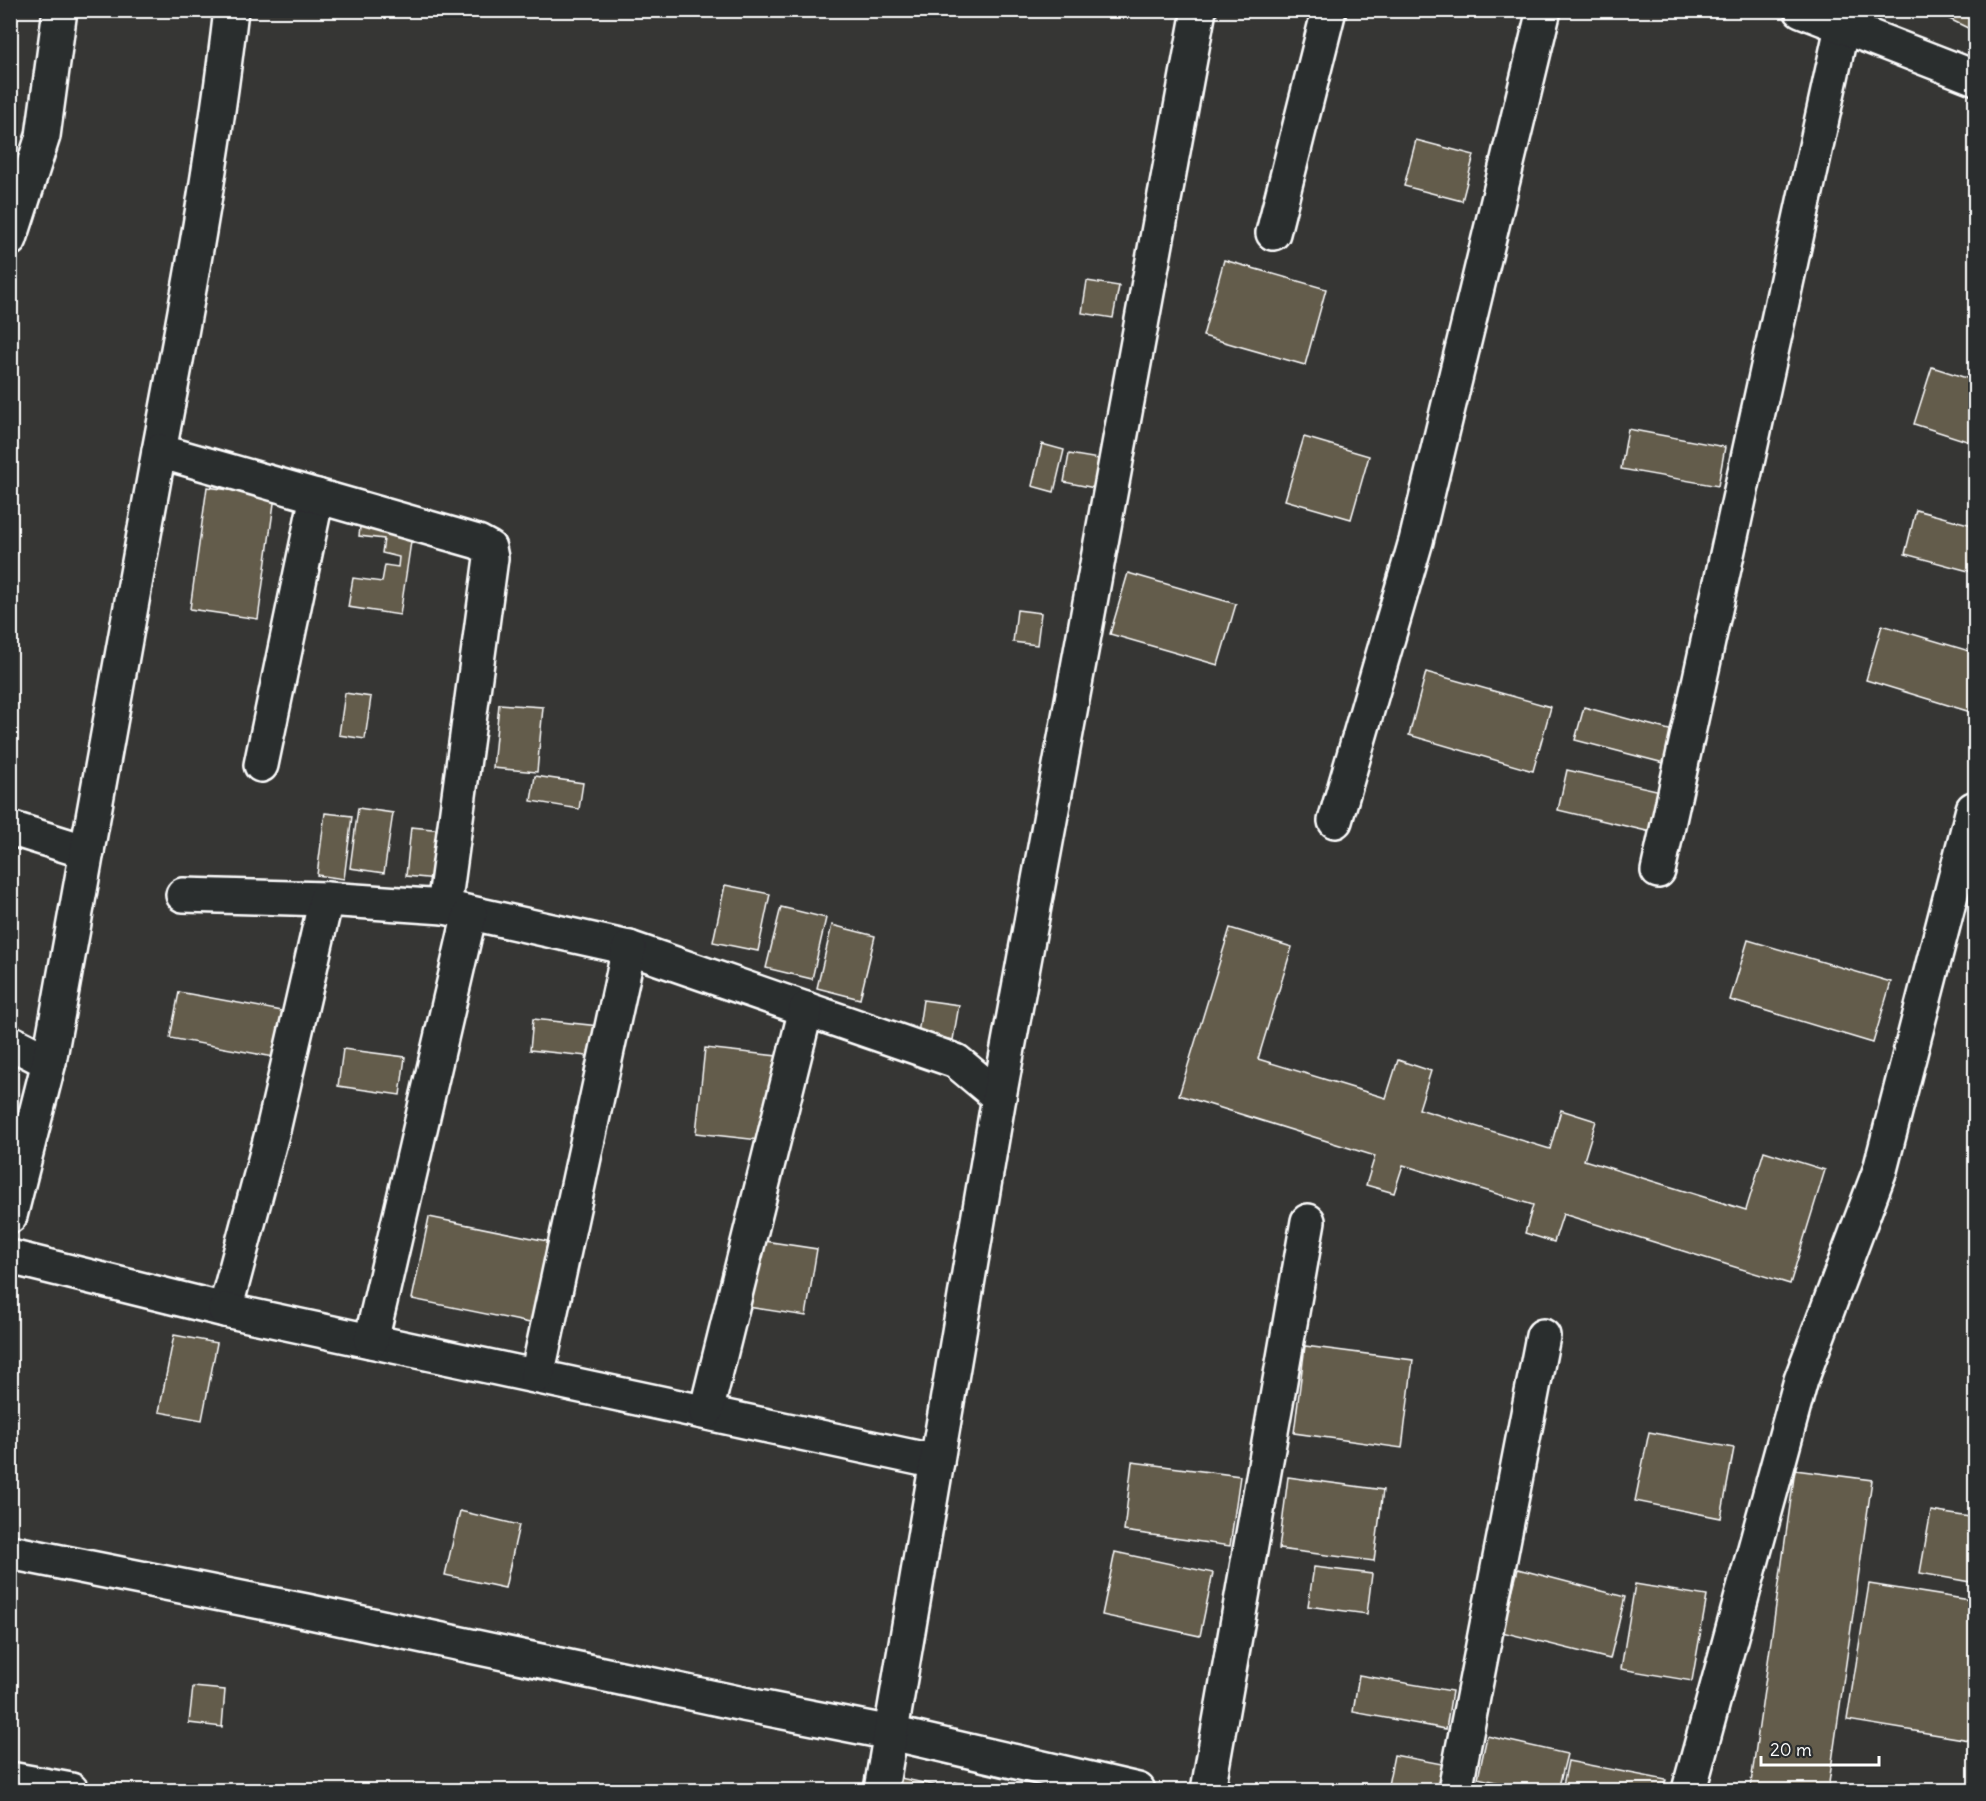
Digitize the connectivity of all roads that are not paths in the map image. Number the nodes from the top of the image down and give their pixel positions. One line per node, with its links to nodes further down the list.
1 (60, 10): 10 (street)
2 (231, 10): 11 (street)
3 (1199, 10): 26 (street)
4 (1329, 10): 9 (street)
5 (1544, 10): 15 (street)
6 (1801, 10): 7 (street)
7 (1842, 27): 8 (street); 18 (street)
8 (1976, 78)
9 (1273, 233)
10 (10, 239)
11 (159, 450): 12 (street); 17 (street)
12 (317, 496): 13 (street); 21 (street)
13 (261, 765)
14 (1975, 806): 44 (street)
15 (1335, 820)
16 (10, 828): 17 (street)
17 (87, 852): 25 (street)
18 (1658, 871)
19 (183, 895): 20 (street)
20 (326, 899): 21 (street); 30 (street)
21 (457, 910): 22 (street); 32 (street)
22 (629, 948): 23 (street); 33 (street)
23 (806, 1009): 26 (street); 34 (street)
24 (10, 1042): 25 (street)
25 (49, 1062): 27 (street)
26 (999, 1097): 35 (street)
27 (10, 1216)
28 (1308, 1221): 42 (street)
29 (10, 1257): 30 (street)
30 (225, 1310): 32 (street)
31 (1543, 1336): 43 (street)
32 (371, 1341): 33 (street)
33 (537, 1376): 34 (street)
34 (706, 1412): 35 (street)
35 (937, 1462): 37 (street)
36 (10, 1552): 37 (street)
37 (891, 1733): 40 (street); 41 (street)
38 (10, 1779): 39 (street)
39 (71, 1791)
40 (881, 1791)
41 (1138, 1791)
42 (1208, 1791)
43 (1455, 1791)
44 (1689, 1791)

